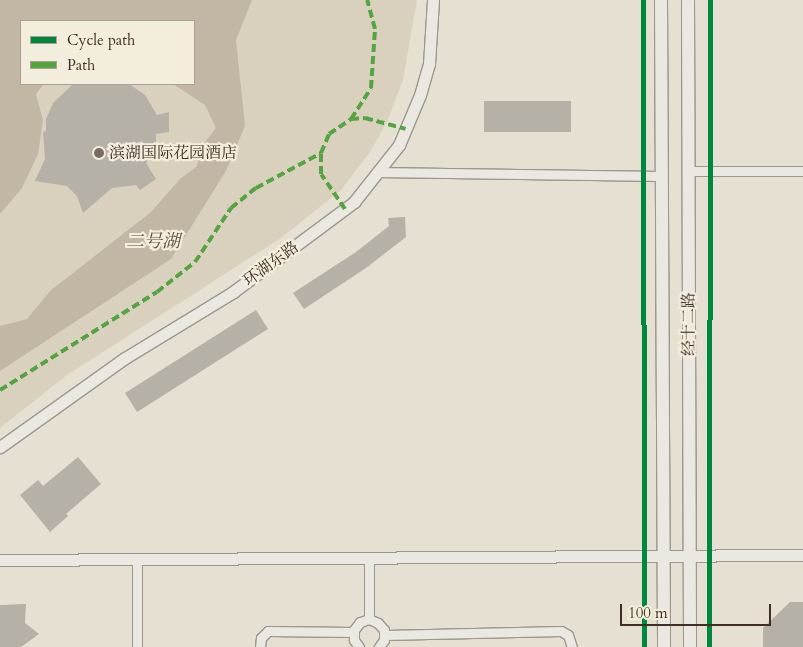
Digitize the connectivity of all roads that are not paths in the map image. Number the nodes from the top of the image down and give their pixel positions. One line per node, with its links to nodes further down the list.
1 (433, 0): 5 (street, 环湖东路)
2 (660, 0): 7 (main road)
3 (688, 0): 6 (main road, 经十二路)
4 (803, 171): 6 (street)
5 (378, 172): 7 (street); 8 (street, 环湖东路)
6 (688, 172): 10 (main road, 经十二路)
7 (661, 176): 9 (main road)
8 (0, 447)
9 (665, 555): 10 (street); 12 (street); 23 (main road)
10 (690, 555): 11 (street); 24 (main road, 经十二路)
11 (803, 555)
12 (369, 558): 13 (street); 15 (street)
13 (137, 559): 14 (street); 18 (street)
14 (0, 560)
15 (369, 619): 16 (street); 17 (street)
16 (354, 632): 19 (street); 20 (street)
17 (385, 635): 21 (street); 22 (street)
18 (137, 647)
19 (260, 647)
20 (359, 647)
21 (379, 647)
22 (572, 647)
23 (664, 647)
24 (690, 647)

